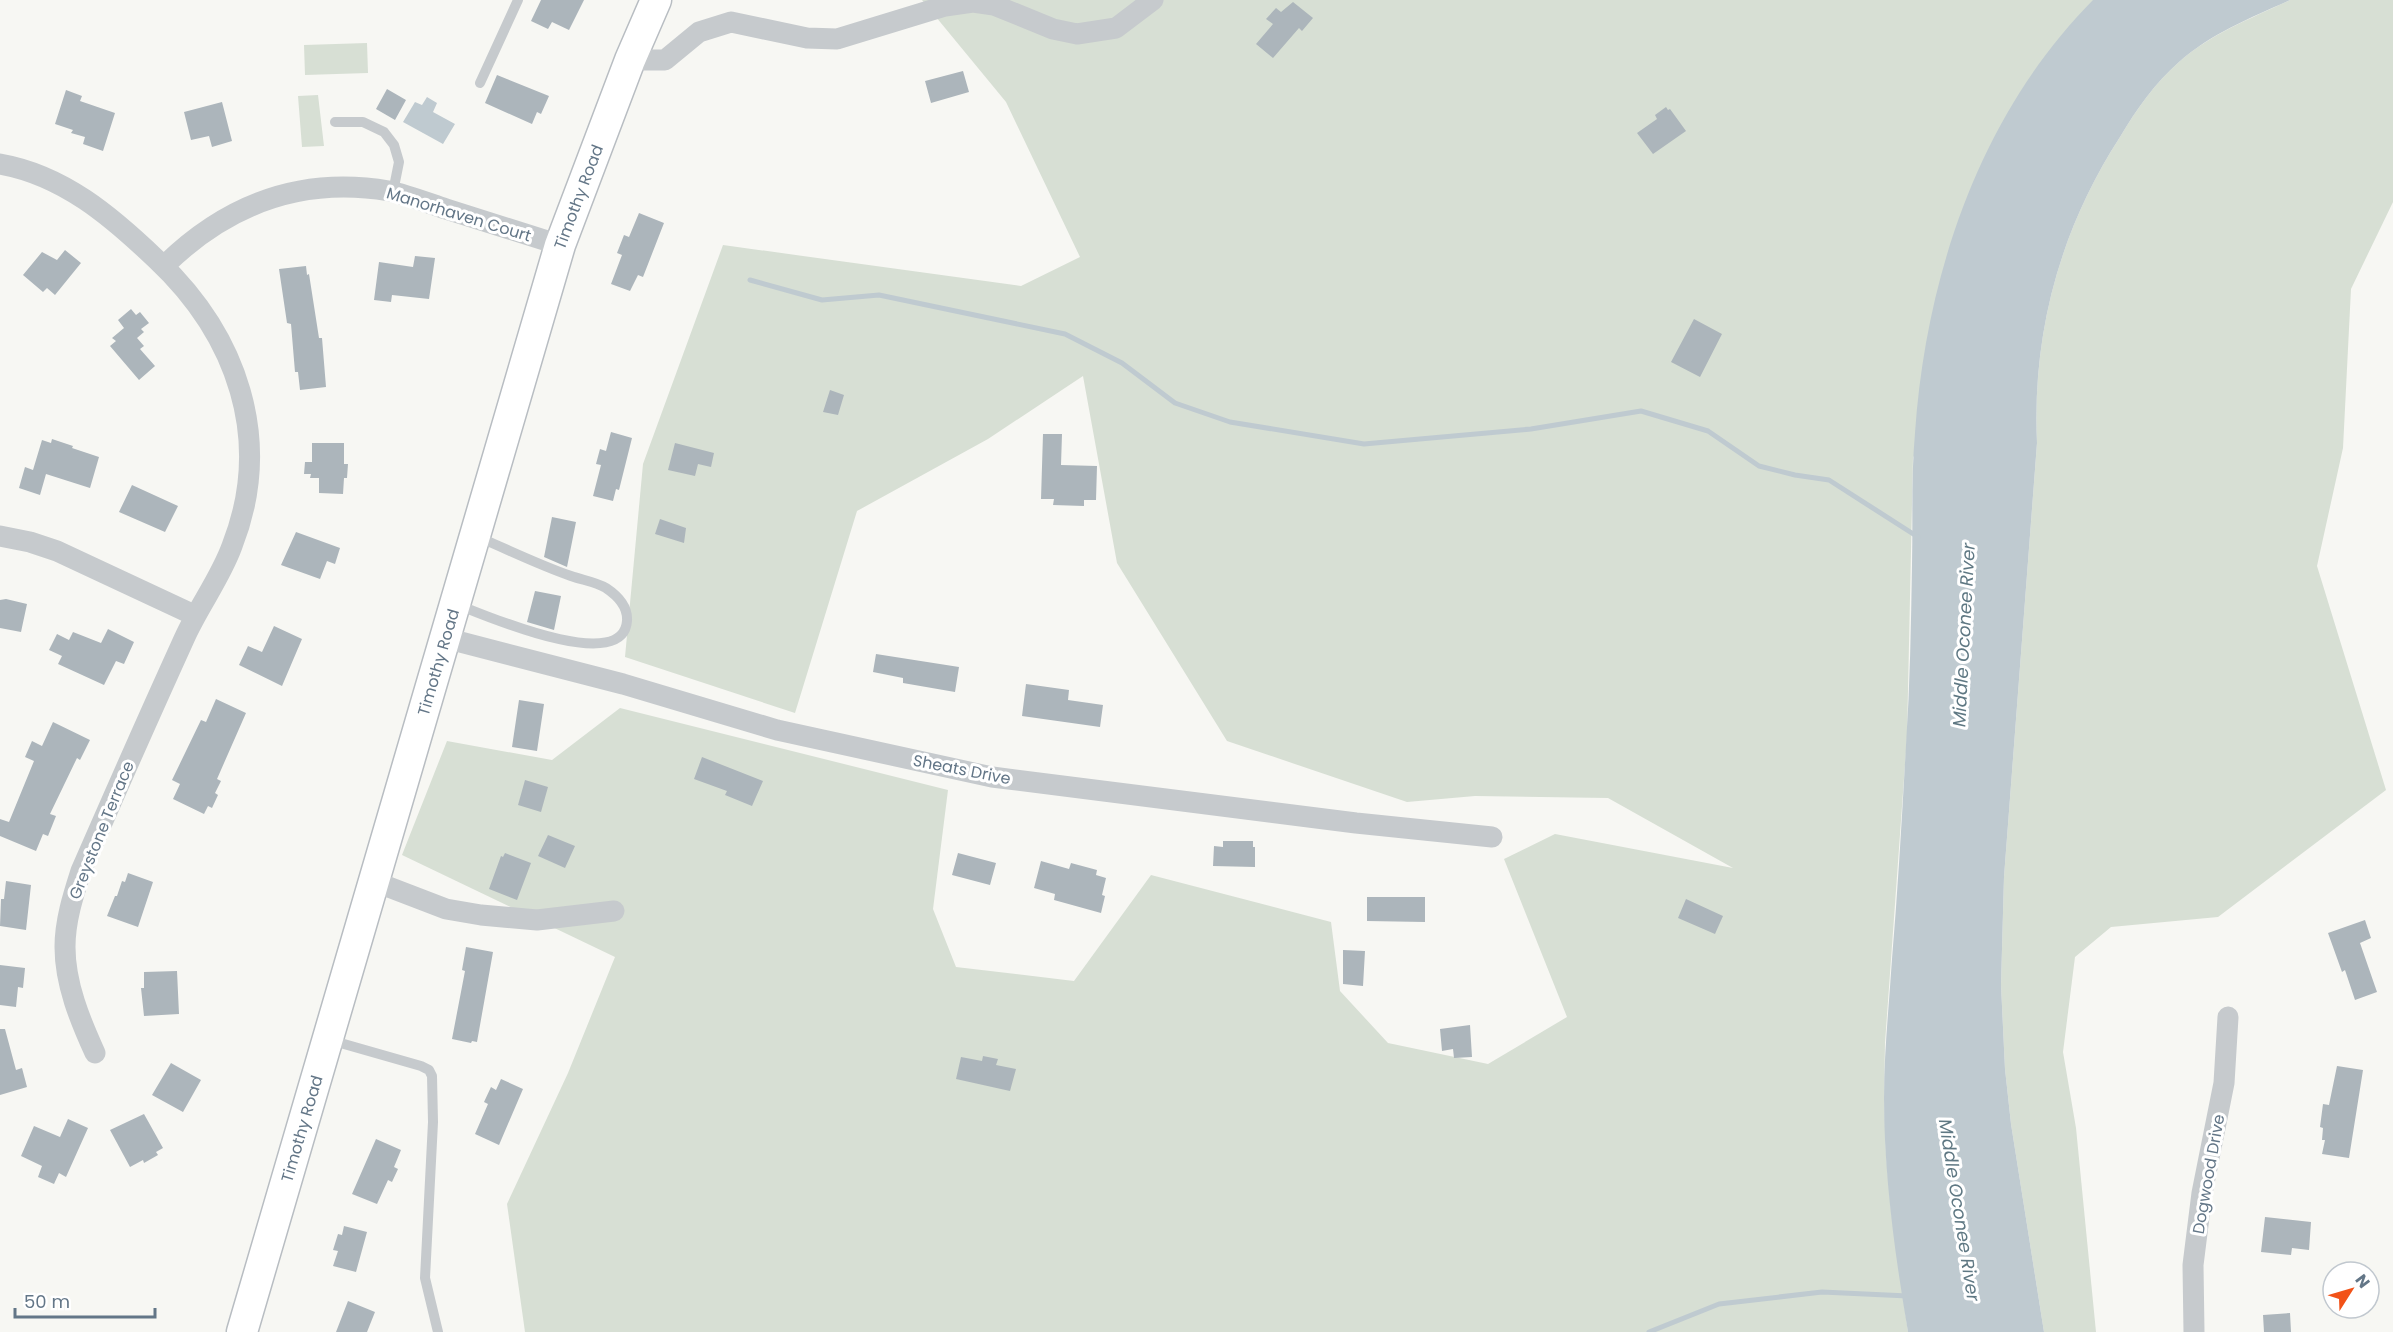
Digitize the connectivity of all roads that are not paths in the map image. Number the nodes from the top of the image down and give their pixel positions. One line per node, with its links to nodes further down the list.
1 (518, 0): 5 (lane)
2 (656, 0): 4 (main road, Timothy Road)
3 (1153, 0): 4 (street)
4 (630, 60): 9 (main road, Timothy Road)
5 (480, 83)
6 (335, 122): 8 (lane)
7 (0, 164): 10 (street, Greystone Terrace)
8 (393, 192): 9 (street, Manorhaven Court); 10 (street, Manorhaven Court)
9 (560, 245): 11 (main road, Timothy Road)
10 (164, 266): 14 (street, Greystone Terrace)
11 (475, 536): 13 (main road, Timothy Road); 13 (lane)
12 (0, 537): 14 (street)
13 (455, 603): 15 (main road, Timothy Road)
14 (194, 615): 21 (street, Greystone Terrace)
15 (445, 638): 16 (street, Sheats Drive); 17 (main road, Timothy Road)
16 (1492, 837)
17 (373, 881): 18 (street); 20 (main road, Timothy Road)
18 (614, 910)
19 (2228, 1017): 24 (street, Dogwood Drive)
20 (327, 1040): 22 (main road, Timothy Road); 23 (lane)
21 (95, 1053)
22 (242, 1332)
23 (438, 1332)
24 (2194, 1332)

